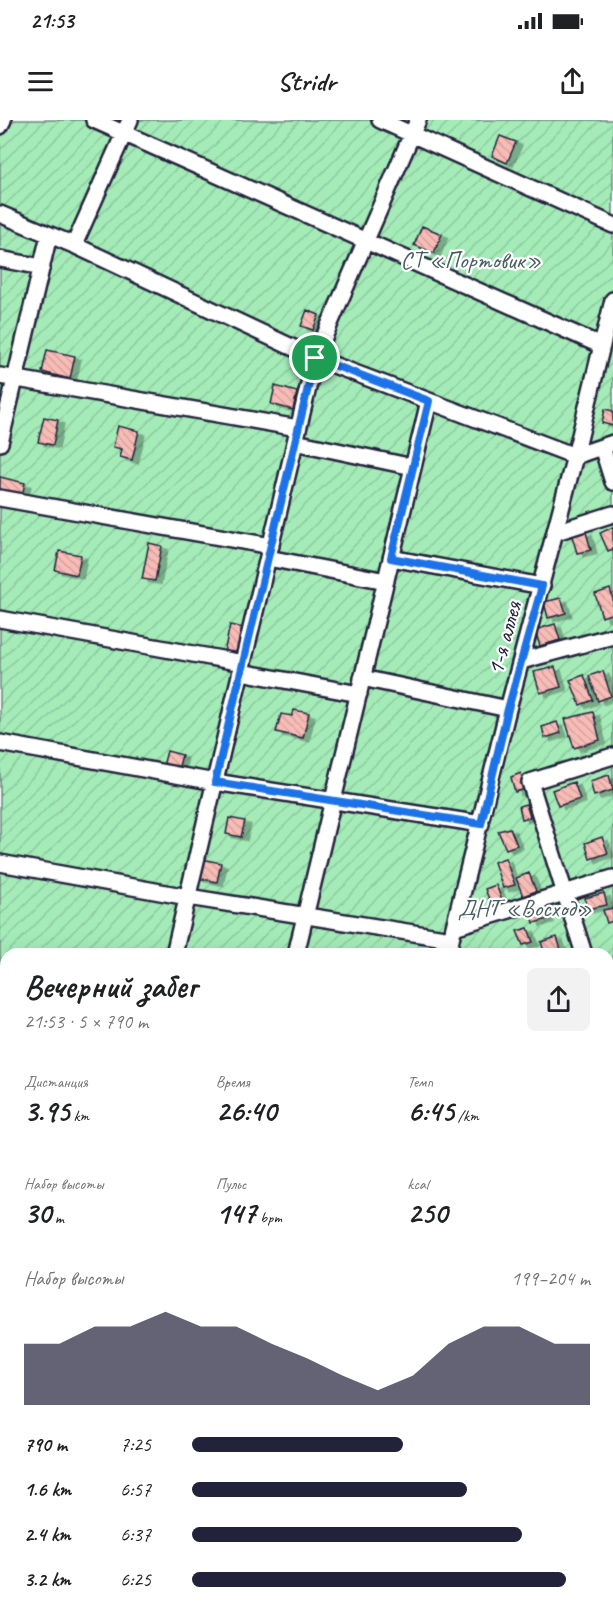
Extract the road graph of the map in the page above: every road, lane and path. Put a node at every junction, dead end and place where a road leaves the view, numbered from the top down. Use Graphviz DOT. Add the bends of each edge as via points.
graph roads {
  1 [pos="3,120"];
  2 [pos="94,120"];
  3 [pos="380,120"];
  4 [pos="418,120"];
  5 [pos="0,126"];
  6 [pos="127,127"];
  7 [pos="412,135"];
  8 [pos="0,214"];
  9 [pos="613,225"];
  10 [pos="50,235"];
  11 [pos="366,241"];
  12 [pos="74,245"];
  13 [pos="0,259"];
  14 [pos="42,267"];
  15 [pos="613,300"];
  16 [pos="602,346"];
  17 [pos="315,358"];
  18 [pos="8,377"];
  19 [pos="429,401"];
  20 [pos="297,435"];
  21 [pos="0,443"];
  22 [pos="608,445"];
  23 [pos="575,456"];
  24 [pos="413,467"];
  25 [pos="613,482"];
  26 [pos="0,498"];
  27 [pos="613,514"];
  28 [pos="556,532"];
  29 [pos="269,552"];
  30 [pos="391,558"];
  31 [pos="386,581"];
  32 [pos="542,586"];
  33 [pos="0,619"];
  34 [pos="613,636"];
  35 [pos="521,661"];
  36 [pos="242,667"];
  37 [pos="362,678"];
  38 [pos="359,694"];
  39 [pos="508,709"];
  40 [pos="0,743"];
  41 [pos="612,759"];
  42 [pos="215,782"];
  43 [pos="333,800"];
  44 [pos="481,824"];
  45 [pos="0,863"];
  46 [pos="613,878"];
  47 [pos="564,893"];
  48 [pos="188,897"];
  49 [pos="305,915"];
  50 [pos="451,940"];
  51 [pos="175,948"];
  52 [pos="297,948"];
  53 [pos="582,948"];
  1 -- 5 [label="street"];
  2 -- 6 [label="street"];
  3 -- 7 [label="street"];
  4 -- 7 [label="street"];
  6 -- 11 [label="street"];
  6 -- 12 [label="street"];
  7 -- 9 [label="street"];
  7 -- 11 [label="street"];
  8 -- 10 [label="street"];
  10 -- 12 [label="street"];
  10 -- 14 [label="street"];
  11 -- 16 [label="street"];
  11 -- 17 [label="street"];
  12 -- 17 [label="street"];
  13 -- 14 [label="street"];
  14 -- 18 [label="street"];
  15 -- 16 [label="street, 1-я аллея"];
  16 -- 23 [label="street, 1-я аллея"];
  17 -- 19 [label="street"];
  17 -- 20 [label="street"];
  18 -- 20 [label="street"];
  18 -- 21 [label="street"];
  19 -- 23 [label="street"];
  19 -- 24 [label="street"];
  20 -- 24 [label="street"];
  20 -- 29 [label="street"];
  22 -- 23 [label="street"];
  22 -- 25 [label="street"];
  23 -- 28 [label="street, 1-я аллея"];
  24 -- 30 [label="street"];
  26 -- 29 [label="street"];
  27 -- 28 [label="street"];
  28 -- 32 [label="street, 1-я аллея"];
  29 -- 31 [label="street"];
  29 -- 36 [label="street"];
  30 -- 31 [label="street"];
  30 -- 32 [label="street"];
  31 -- 37 [label="street"];
  32 -- 35 [label="street, 1-я аллея"];
  33 -- 36 [label="street"];
  34 -- 35 [label="street"];
  35 -- 39 [label="street, 1-я аллея"];
  36 -- 38 [label="street"];
  36 -- 42 [label="street"];
  37 -- 38 [label="street"];
  37 -- 39 [label="street"];
  38 -- 43 [label="street"];
  39 -- 44 [label="street, 1-я аллея"];
  40 -- 42 [label="street"];
  41 -- 47 [label="street" via="530,782"];
  42 -- 43 [label="street"];
  42 -- 48 [label="street"];
  43 -- 44 [label="street"];
  43 -- 49 [label="street"];
  44 -- 50 [label="street, 1-я аллея"];
  45 -- 48 [label="street"];
  46 -- 47 [label="street"];
  47 -- 50 [label="street"];
  47 -- 53 [label="street"];
  48 -- 49 [label="street"];
  48 -- 51 [label="street"];
  49 -- 50 [label="street"];
  49 -- 52 [label="street"];
}
